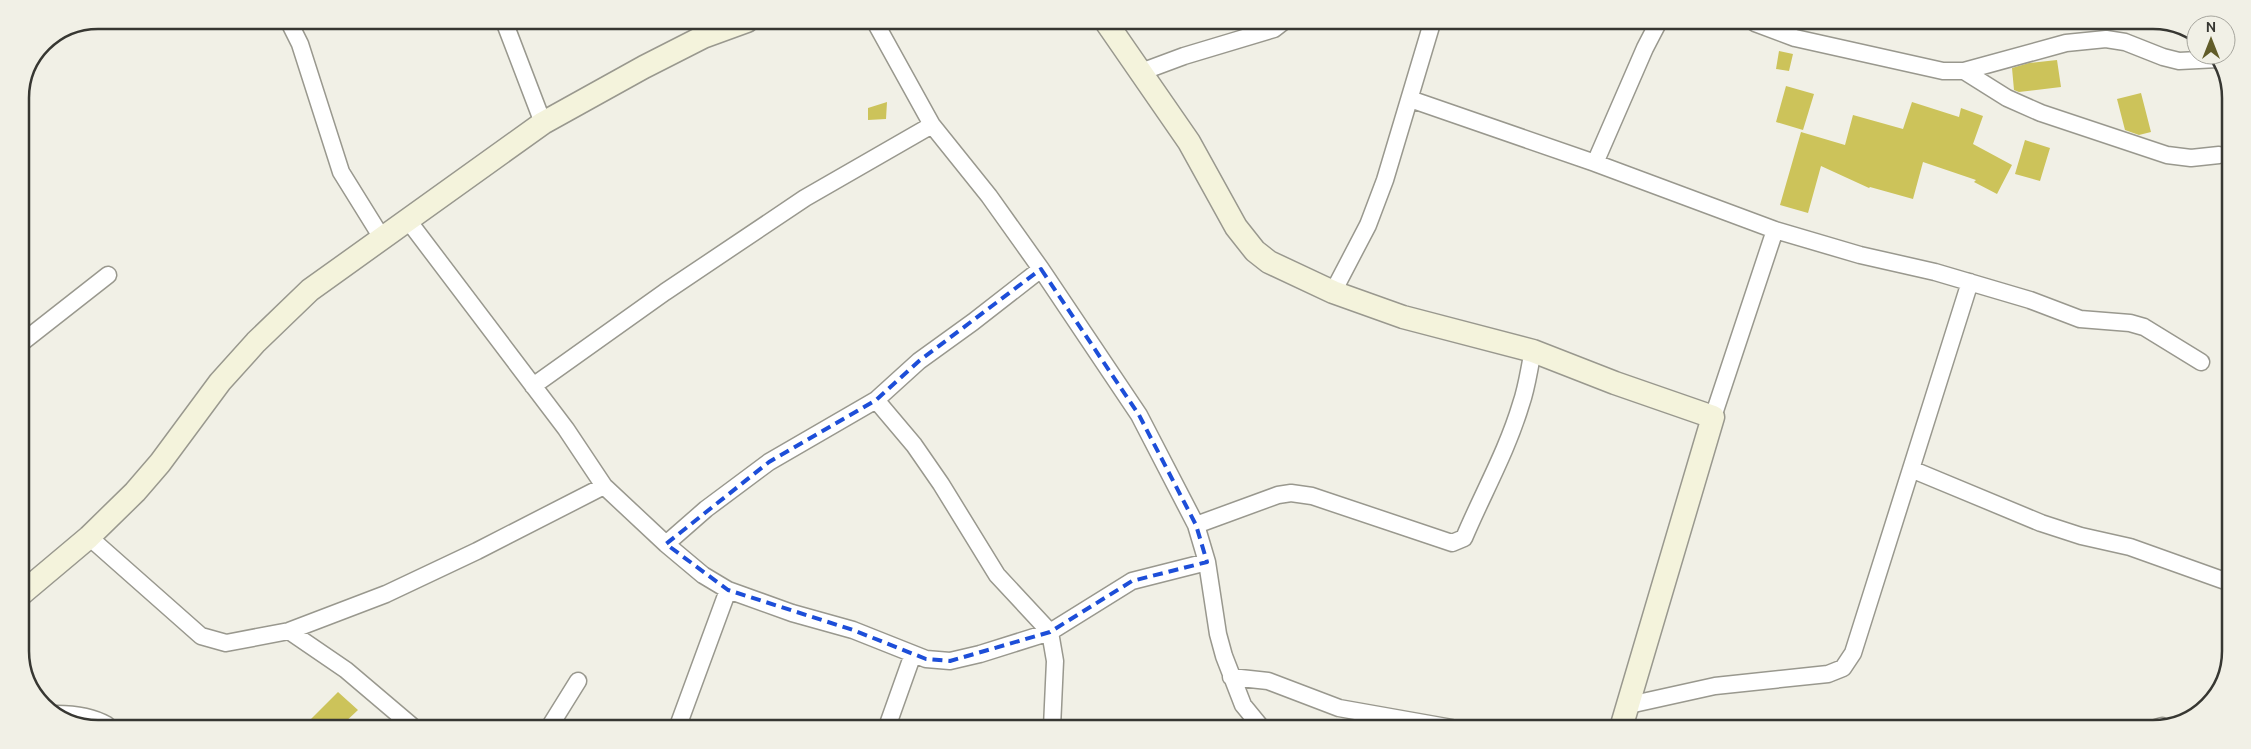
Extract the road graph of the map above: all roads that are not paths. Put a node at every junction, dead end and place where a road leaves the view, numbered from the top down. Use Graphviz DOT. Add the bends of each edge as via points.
graph roads {
  1 [pos="292,29"];
  2 [pos="507,29"];
  3 [pos="725,29"];
  4 [pos="879,29"];
  5 [pos="1111,29"];
  6 [pos="1274,29"];
  7 [pos="1430,29"];
  8 [pos="1655,29"];
  9 [pos="1772,29"];
  10 [pos="2186,60"];
  11 [pos="1964,71"];
  12 [pos="1141,72"];
  13 [pos="1410,99"];
  14 [pos="543,123"];
  15 [pos="932,124"];
  16 [pos="2219,155"];
  17 [pos="1595,162"];
  18 [pos="407,219"];
  19 [pos="1775,230"];
  20 [pos="382,238"];
  21 [pos="1041,269"];
  22 [pos="108,275"];
  23 [pos="1970,282"];
  24 [pos="1333,292"];
  25 [pos="29,337"];
  26 [pos="1533,351"];
  27 [pos="2201,362"];
  28 [pos="533,386"];
  29 [pos="876,400"];
  30 [pos="1712,417"];
  31 [pos="1911,469"];
  32 [pos="604,486"];
  33 [pos="1196,525"];
  34 [pos="89,537"];
  35 [pos="666,544"];
  36 [pos="1207,562"];
  37 [pos="2222,580"];
  38 [pos="29,587"];
  39 [pos="728,590"];
  40 [pos="289,631"];
  41 [pos="1050,632"];
  42 [pos="913,654"];
  43 [pos="1231,677"];
  44 [pos="578,681"];
  45 [pos="1629,705"];
  46 [pos="70,715"];
  47 [pos="98,720"];
  48 [pos="405,720"];
  49 [pos="554,720"];
  50 [pos="680,720"];
  51 [pos="889,720"];
  52 [pos="1052,720"];
  53 [pos="1255,720"];
  54 [pos="1407,720"];
  55 [pos="1624,720"];
  1 -- 20 [label="street" via="341,172"];
  2 -- 14 [label="street"];
  3 -- 14 [label="street" via="644,67"];
  4 -- 15 [label="street"];
  5 -- 12 [label="street"];
  6 -- 12 [label="street"];
  7 -- 13 [label="street"];
  8 -- 17 [label="street"];
  9 -- 11 [label="street" via="1804,40 1943,71"];
  10 -- 11 [label="street" via="2163,57 2125,42 2106,39 2066,43"];
  11 -- 16 [label="street" via="2006,98 2041,113 2167,155 2191,158"];
  12 -- 24 [label="street" via="1189,142 1236,227 1255,251 1268,262"];
  13 -- 17 [label="street"];
  13 -- 24 [label="street" via="1368,225"];
  14 -- 18 [label="street"];
  15 -- 21 [label="street"];
  15 -- 28 [label="street" via="805,198"];
  17 -- 19 [label="street"];
  18 -- 20 [label="street"];
  18 -- 28 [label="street"];
  19 -- 23 [label="street"];
  19 -- 30 [label="street"];
  20 -- 34 [label="street" via="310,290 256,342 220,382 160,463"];
  21 -- 29 [label="street" via="919,361"];
  21 -- 33 [label="street" via="1139,415"];
  22 -- 25 [label="street"];
  23 -- 27 [label="street" via="2080,319 2144,327"];
  23 -- 31 [label="street"];
  24 -- 26 [label="street" via="1404,317"];
  26 -- 30 [label="street"];
  26 -- 33 [label="street" via="1522,403 1498,467 1464,538 1459,542 1452,543 1312,496 1291,494"];
  28 -- 32 [label="street"];
  29 -- 35 [label="street" via="769,462"];
  29 -- 41 [label="street" via="914,445 941,484 997,575"];
  30 -- 45 [label="street"];
  31 -- 37 [label="street" via="2041,523 2130,547"];
  31 -- 45 [label="street" via="1853,653 1843,668 1828,674 1716,686"];
  32 -- 35 [label="street"];
  32 -- 40 [label="street" via="386,594"];
  33 -- 36 [label="street"];
  34 -- 38 [label="street"];
  34 -- 40 [label="street" via="201,636 226,643"];
  35 -- 39 [label="street" via="703,575"];
  36 -- 41 [label="street" via="1132,581"];
  36 -- 43 [label="street" via="1218,634"];
  39 -- 42 [label="street" via="853,630"];
  39 -- 50 [label="street"];
  40 -- 48 [label="street" via="346,670"];
  41 -- 42 [label="street" via="950,661"];
  41 -- 52 [label="street" via="1055,660"];
  42 -- 51 [label="street"];
  43 -- 53 [label="street" via="1243,705"];
  43 -- 54 [label="street" via="1268,681 1339,708"];
  44 -- 49 [label="street"];
  45 -- 55 [label="street"];
  46 -- 47 [label="street"];
}
